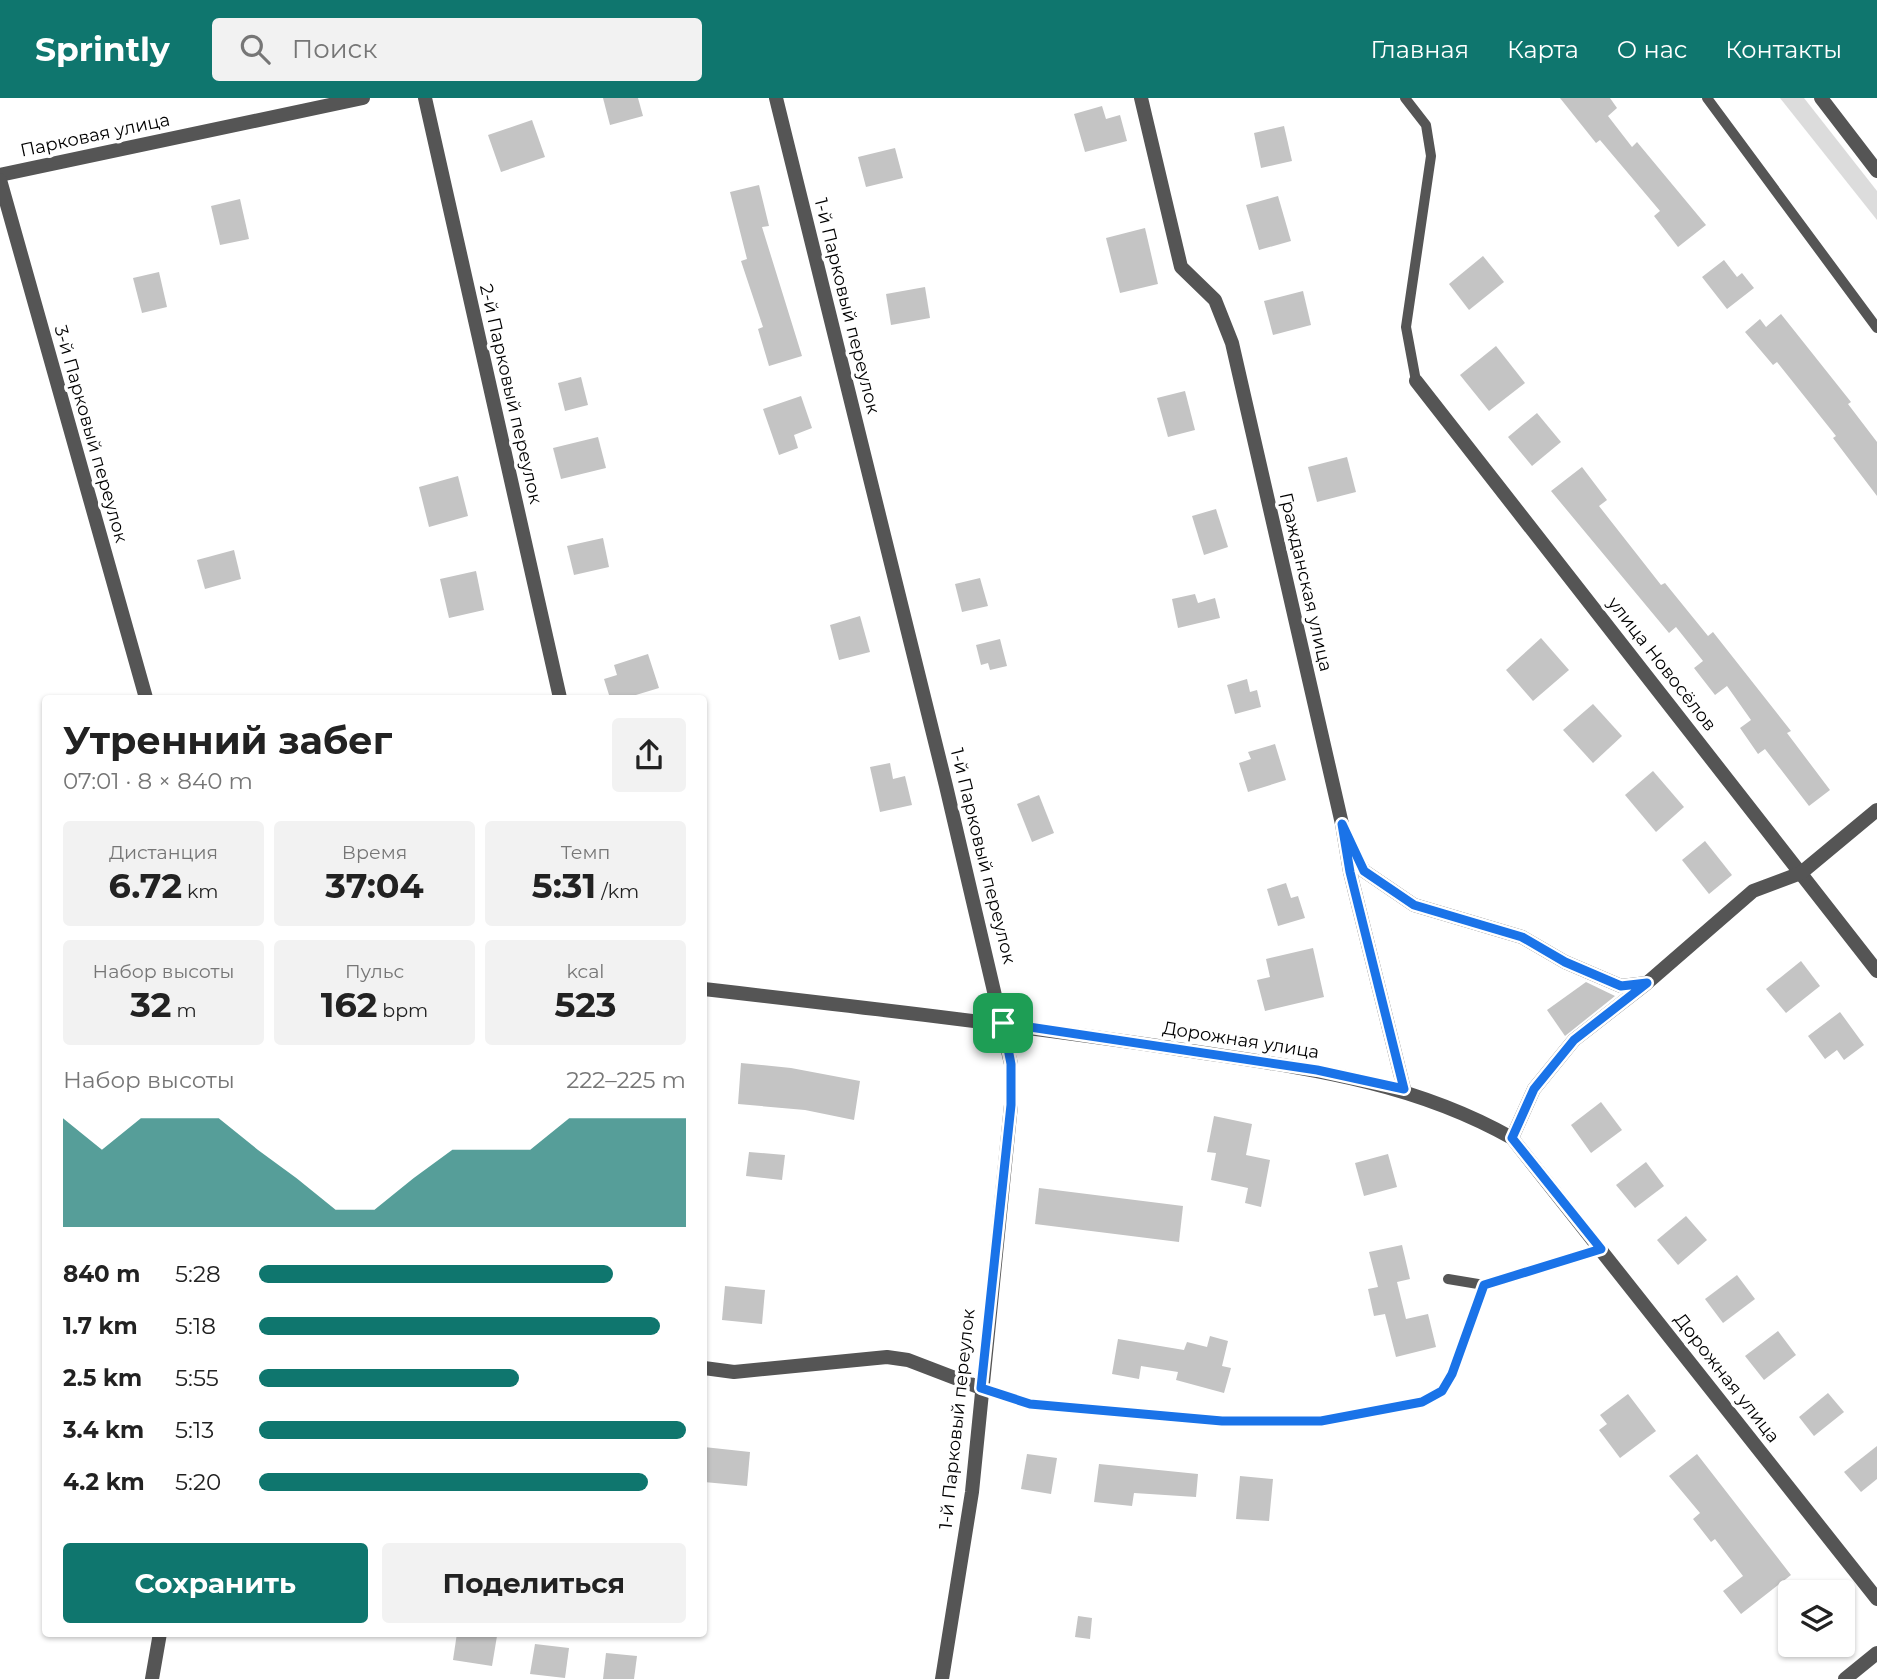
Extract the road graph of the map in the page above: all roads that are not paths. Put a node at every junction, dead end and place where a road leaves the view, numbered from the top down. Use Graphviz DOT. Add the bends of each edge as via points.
graph roads {
  1 [pos="363,98"];
  2 [pos="425,98"];
  3 [pos="776,98"];
  4 [pos="1141,98"];
  5 [pos="1405,98"];
  6 [pos="1707,98"];
  7 [pos="1821,98"];
  8 [pos="1877,171"];
  9 [pos="0,178"];
  10 [pos="1877,328"];
  11 [pos="1416,381"];
  12 [pos="145,695"];
  13 [pos="559,695"];
  14 [pos="1877,810"];
  15 [pos="1342,824"];
  16 [pos="1801,873"];
  17 [pos="1877,971"];
  18 [pos="1647,983"];
  19 [pos="707,989"];
  20 [pos="1003,1023"];
  21 [pos="1404,1089"];
  22 [pos="1512,1138"];
  23 [pos="1601,1249"];
  24 [pos="1448,1279"];
  25 [pos="1484,1285"];
  26 [pos="707,1368"];
  27 [pos="981,1388"];
  28 [pos="1877,1599"];
  29 [pos="159,1637"];
  30 [pos="1877,1653"];
  31 [pos="152,1679"];
  32 [pos="942,1679"];
  33 [pos="1845,1679"];
  1 -- 9 [label="street, Парковая улица"];
  2 -- 13 [label="street, 2-й Парковый переулок"];
  3 -- 20 [label="street, 1-й Парковый переулок"];
  4 -- 15 [label="street, Гражданская улица" via="1181,267 1215,300 1232,343"];
  5 -- 11 [label="lane" via="1426,125 1431,156 1406,327"];
  6 -- 10 [label="lane"];
  7 -- 8 [label="street"];
  9 -- 12 [label="street, 3-й Парковый переулок"];
  11 -- 16 [label="street, улица Новосёлов"];
  14 -- 16 [label="street"];
  15 -- 18 [label="street" via="1364,871 1414,905 1522,937 1621,986"];
  15 -- 21 [label="street, Гражданская улица"];
  16 -- 17 [label="street, улица Новосёлов"];
  16 -- 18 [label="street" via="1753,891"];
  18 -- 22 [label="street" via="1574,1040 1534,1089"];
  19 -- 20 [label="street, Дорожная улица"];
  20 -- 21 [label="street, Дорожная улица" via="1317,1070"];
  20 -- 27 [label="street, 1-й Парковый переулок" via="1011,1064 1011,1105"];
  21 -- 22 [label="street, Дорожная улица" via="1469,1113"];
  22 -- 23 [label="street, Дорожная улица"];
  23 -- 25 [label="lane"];
  23 -- 28 [label="street, Дорожная улица"];
  24 -- 25 [label="lane"];
  25 -- 27 [label="lane" via="1452,1374 1442,1391 1422,1402 1321,1421 1222,1421 1030,1404"];
  26 -- 27 [label="street" via="734,1372 887,1357 908,1360"];
  27 -- 32 [label="street, 1-й Парковый переулок" via="972,1492"];
  29 -- 31 [label="street"];
  30 -- 33 [label="street"];
}
